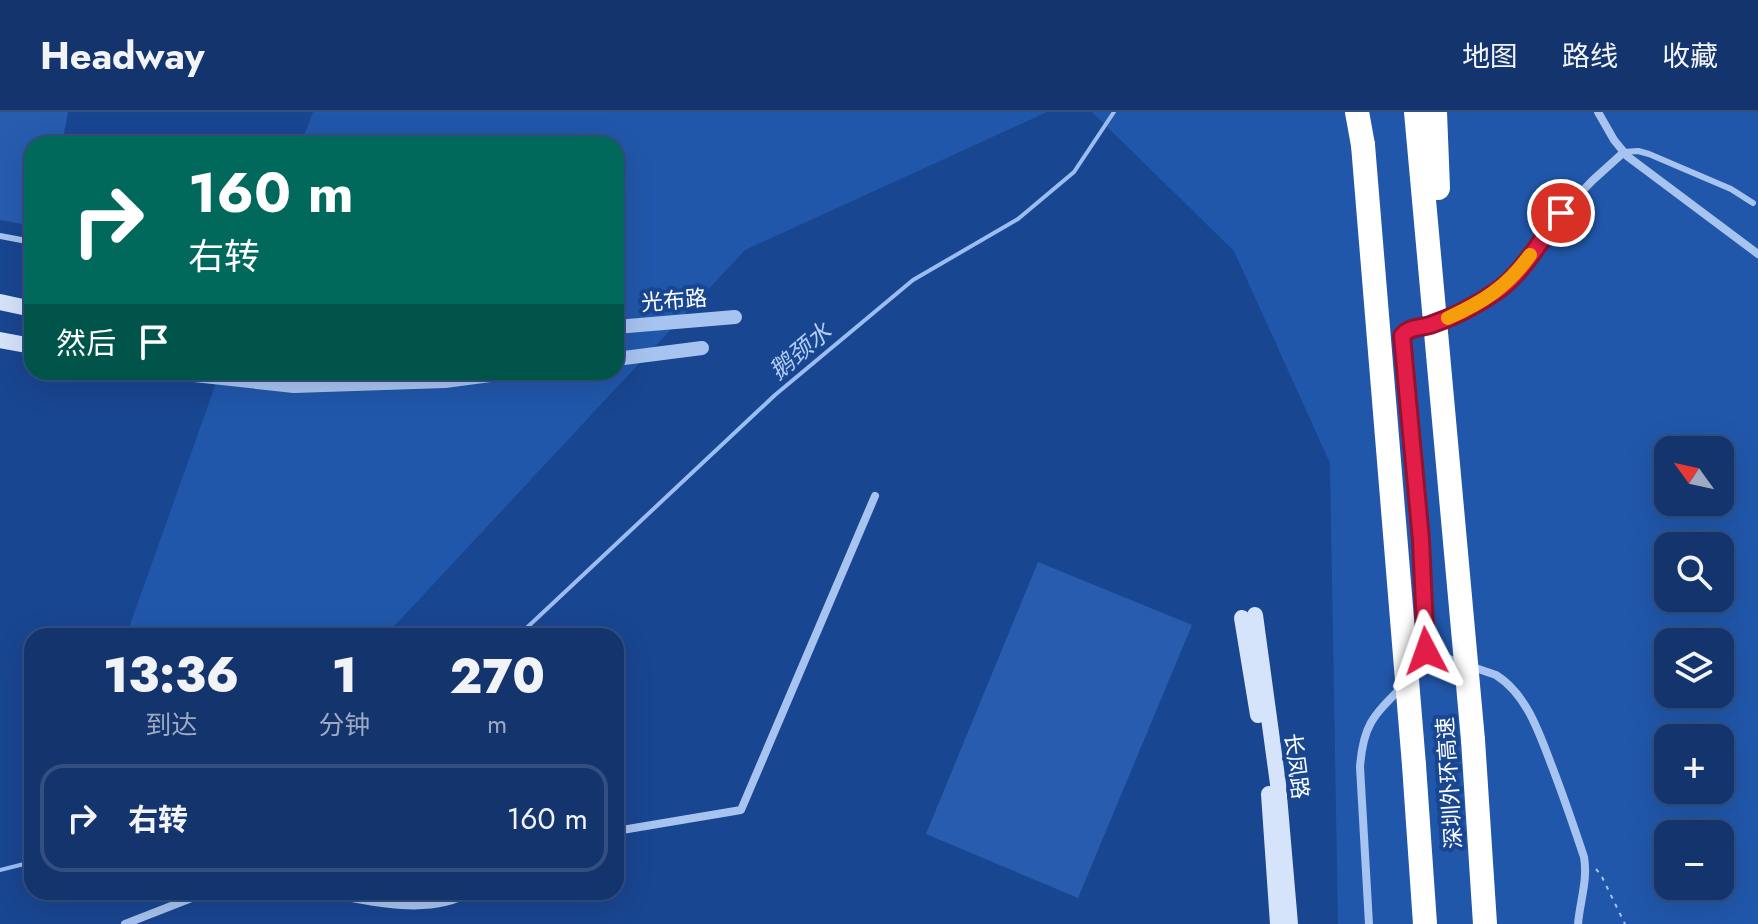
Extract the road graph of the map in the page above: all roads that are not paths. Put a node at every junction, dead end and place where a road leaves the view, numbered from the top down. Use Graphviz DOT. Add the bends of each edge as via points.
graph roads {
  1 [pos="1359,112"];
  2 [pos="1416,112"];
  3 [pos="1435,112"];
  4 [pos="1598,112"];
  5 [pos="1624,152"];
  6 [pos="1753,203"];
  7 [pos="0,236"];
  8 [pos="24,240"];
  9 [pos="1758,254"];
  10 [pos="0,302"];
  11 [pos="24,307"];
  12 [pos="735,317"];
  13 [pos="624,326"];
  14 [pos="0,340"];
  15 [pos="1438,343"];
  16 [pos="24,344"];
  17 [pos="702,348"];
  18 [pos="624,358"];
  19 [pos="243,380"];
  20 [pos="453,380"];
  21 [pos="875,496"];
  22 [pos="1426,651"];
  23 [pos="624,830"];
  24 [pos="186,900"];
  25 [pos="361,900"];
  26 [pos="452,900"];
  27 [pos="125,924"];
  28 [pos="1278,924"];
  29 [pos="1290,924"];
  30 [pos="1369,924"];
  31 [pos="1425,924"];
  32 [pos="1485,924"];
  33 [pos="1578,924"];
  1 -- 31 [label="highway, 深圳外环高速, bridge"];
  2 -- 15 [label="highway, 深圳外环高速, bridge"];
  3 -- 15 [label="highway, bridge"];
  4 -- 5 [label="street"];
  5 -- 6 [label="lane" via="1649,154"];
  5 -- 9 [label="street"];
  5 -- 22 [label="street" via="1561,213 1508,282 1456,315 1408,329 1402,336"];
  7 -- 8 [label="lane"];
  10 -- 11 [label="main road"];
  12 -- 13 [label="street, 光布路"];
  14 -- 16 [label="main road"];
  15 -- 32 [label="highway, 深圳外环高速, bridge"];
  17 -- 18 [label="street"];
  19 -- 20 [label="street" via="294,386"];
  21 -- 23 [label="street" via="741,810"];
  22 -- 30 [label="street" via="1414,674 1371,719 1361,751"];
  22 -- 33 [label="street" via="1496,675 1517,694 1532,719 1584,857"];
  24 -- 27 [label="street"];
  25 -- 26 [label="street" via="426,905"];
  28 -- 29 [label="main road, 长凤路" via="1248,616 1278,784"];
}
